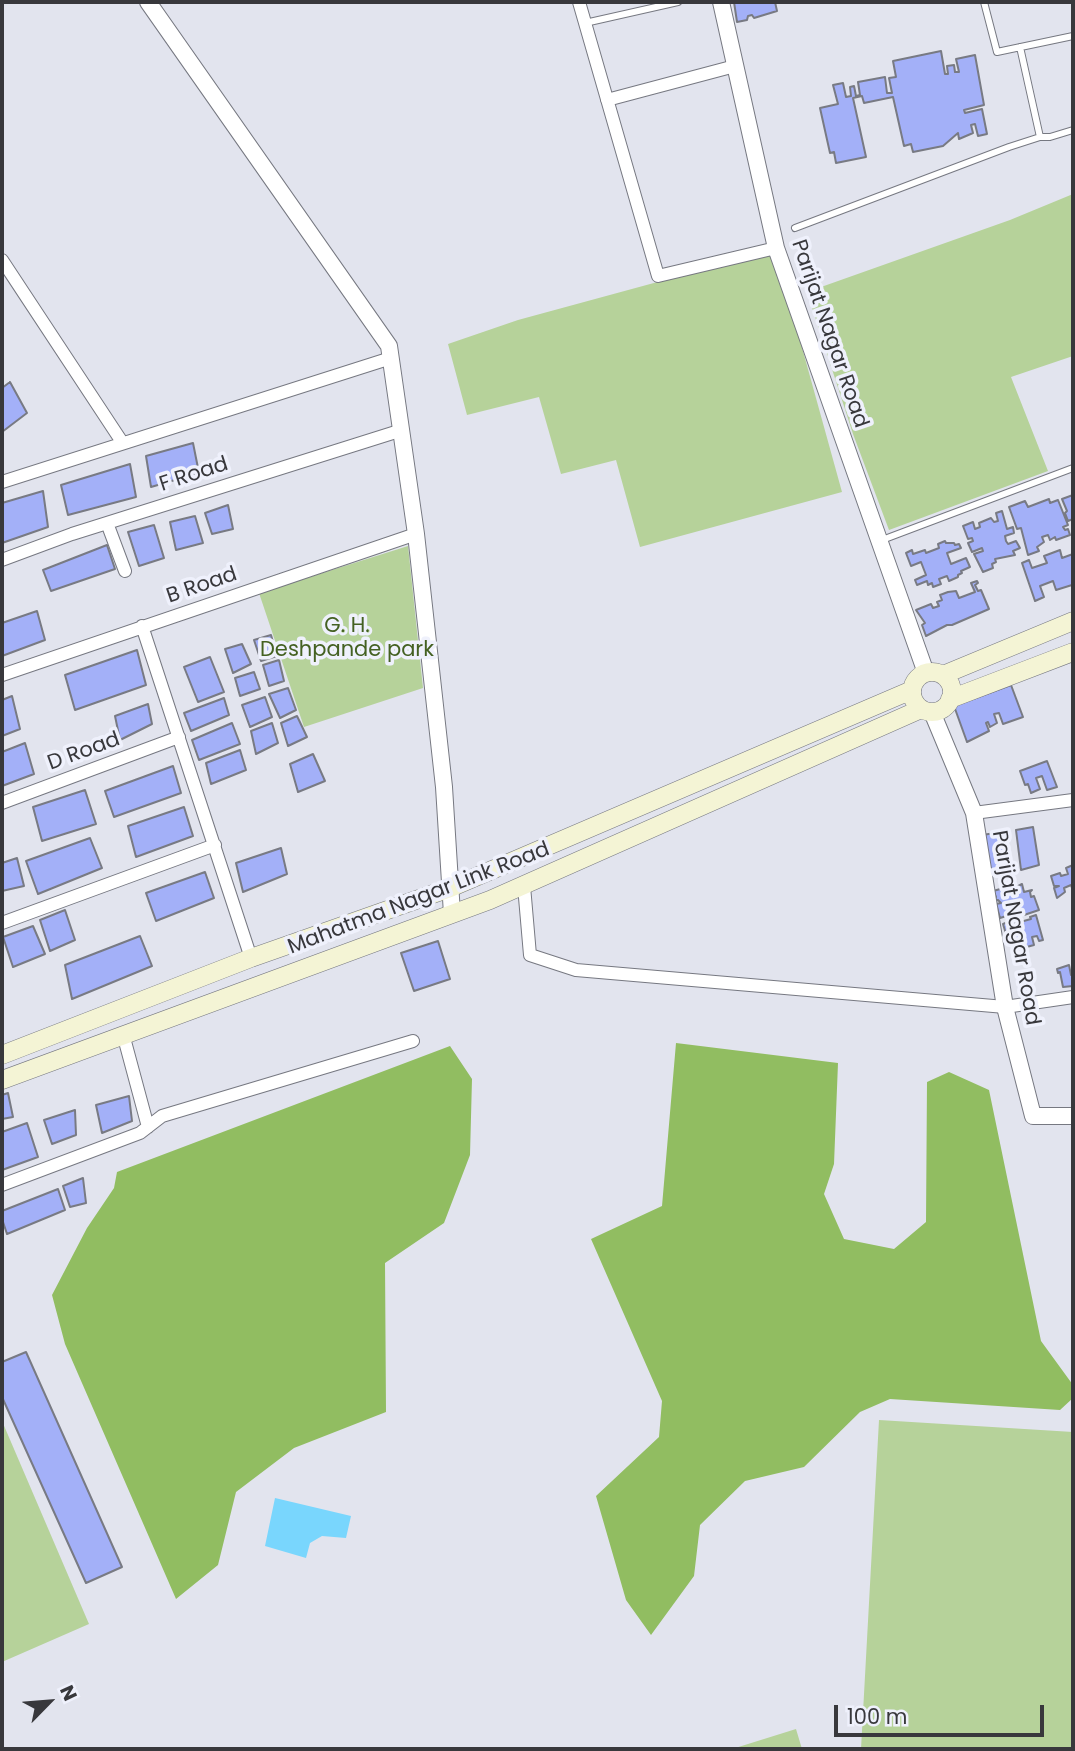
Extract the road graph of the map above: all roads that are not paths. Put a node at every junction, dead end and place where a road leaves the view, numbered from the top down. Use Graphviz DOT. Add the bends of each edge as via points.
graph roads {
  1 [pos="148,2"];
  2 [pos="579,2"];
  3 [pos="678,2"];
  4 [pos="984,2"];
  5 [pos="718,3"];
  6 [pos="585,23"];
  7 [pos="1073,36"];
  8 [pos="1020,47"];
  9 [pos="735,66"];
  10 [pos="607,100"];
  11 [pos="1073,130"];
  12 [pos="1040,136"];
  13 [pos="795,228"];
  14 [pos="776,248"];
  15 [pos="2,260"];
  16 [pos="390,358"];
  17 [pos="399,431"];
  18 [pos="122,442"];
  19 [pos="1073,468"];
  20 [pos="2,482"];
  21 [pos="107,523"];
  22 [pos="416,534"];
  23 [pos="879,541"];
  24 [pos="2,560"];
  25 [pos="125,571"];
  26 [pos="1073,621"];
  27 [pos="142,626"];
  28 [pos="1073,652"];
  29 [pos="935,674"];
  30 [pos="2,675"];
  31 [pos="912,690"];
  32 [pos="950,699"];
  33 [pos="927,711"];
  34 [pos="179,737"];
  35 [pos="1073,800"];
  36 [pos="2,803"];
  37 [pos="974,813"];
  38 [pos="215,845"];
  39 [pos="524,886"];
  40 [pos="450,888"];
  41 [pos="452,914"];
  42 [pos="2,923"];
  43 [pos="251,958"];
  44 [pos="1073,997"];
  45 [pos="1005,1007"];
  46 [pos="124,1034"];
  47 [pos="413,1041"];
  48 [pos="2,1055"];
  49 [pos="2,1080"];
  50 [pos="1073,1116"];
  51 [pos="148,1127"];
  52 [pos="2,1185"];
  1 -- 16 [label="street" via="389,346"];
  2 -- 6 [label="street"];
  3 -- 6 [label="lane"];
  4 -- 8 [label="lane" via="997,52"];
  5 -- 9 [label="street, Parijat Nagar Road"];
  6 -- 10 [label="street"];
  7 -- 8 [label="lane"];
  8 -- 12 [label="lane"];
  9 -- 10 [label="street"];
  9 -- 14 [label="street, Parijat Nagar Road"];
  10 -- 14 [label="street" via="658,276"];
  11 -- 12 [label="lane"];
  12 -- 13 [label="lane"];
  14 -- 23 [label="street, Parijat Nagar Road"];
  15 -- 18 [label="street"];
  16 -- 17 [label="street"];
  16 -- 18 [label="street"];
  17 -- 21 [label="street, F Road"];
  17 -- 22 [label="street"];
  18 -- 20 [label="street"];
  19 -- 23 [label="lane"];
  21 -- 24 [label="street, F Road"];
  21 -- 25 [label="street"];
  22 -- 27 [label="street, B Road"];
  22 -- 40 [label="street"];
  23 -- 29 [label="street, Parijat Nagar Road"];
  26 -- 29 [label="main road"];
  27 -- 30 [label="street, B Road"];
  27 -- 34 [label="street"];
  28 -- 32 [label="main road"];
  29 -- 31 [label="main road" via="916,679"];
  29 -- 32 [label="main road" via="951,686"];
  31 -- 33 [label="main road" via="914,701"];
  31 -- 40 [label="main road, Mahatma Nagar Link Road"];
  32 -- 33 [label="main road" via="944,708"];
  33 -- 37 [label="street, Parijat Nagar Road"];
  33 -- 39 [label="main road, Mahatma Nagar Link Road"];
  34 -- 36 [label="street, D Road"];
  34 -- 38 [label="street"];
  35 -- 37 [label="street"];
  37 -- 45 [label="street, Parijat Nagar Road"];
  38 -- 42 [label="street"];
  38 -- 43 [label="street"];
  39 -- 41 [label="main road, Mahatma Nagar Link Road"];
  39 -- 45 [label="street" via="530,955 576,970"];
  40 -- 41 [label="street"];
  40 -- 43 [label="main road, Mahatma Nagar Link Road"];
  41 -- 46 [label="main road, Mahatma Nagar Link Road"];
  43 -- 48 [label="main road, Mahatma Nagar Link Road"];
  44 -- 45 [label="street"];
  45 -- 50 [label="street, Parijat Nagar Road" via="1033,1116"];
  46 -- 49 [label="main road, Mahatma Nagar Link Road"];
  46 -- 51 [label="street"];
  47 -- 51 [label="street" via="162,1116"];
  51 -- 52 [label="street"];
}
